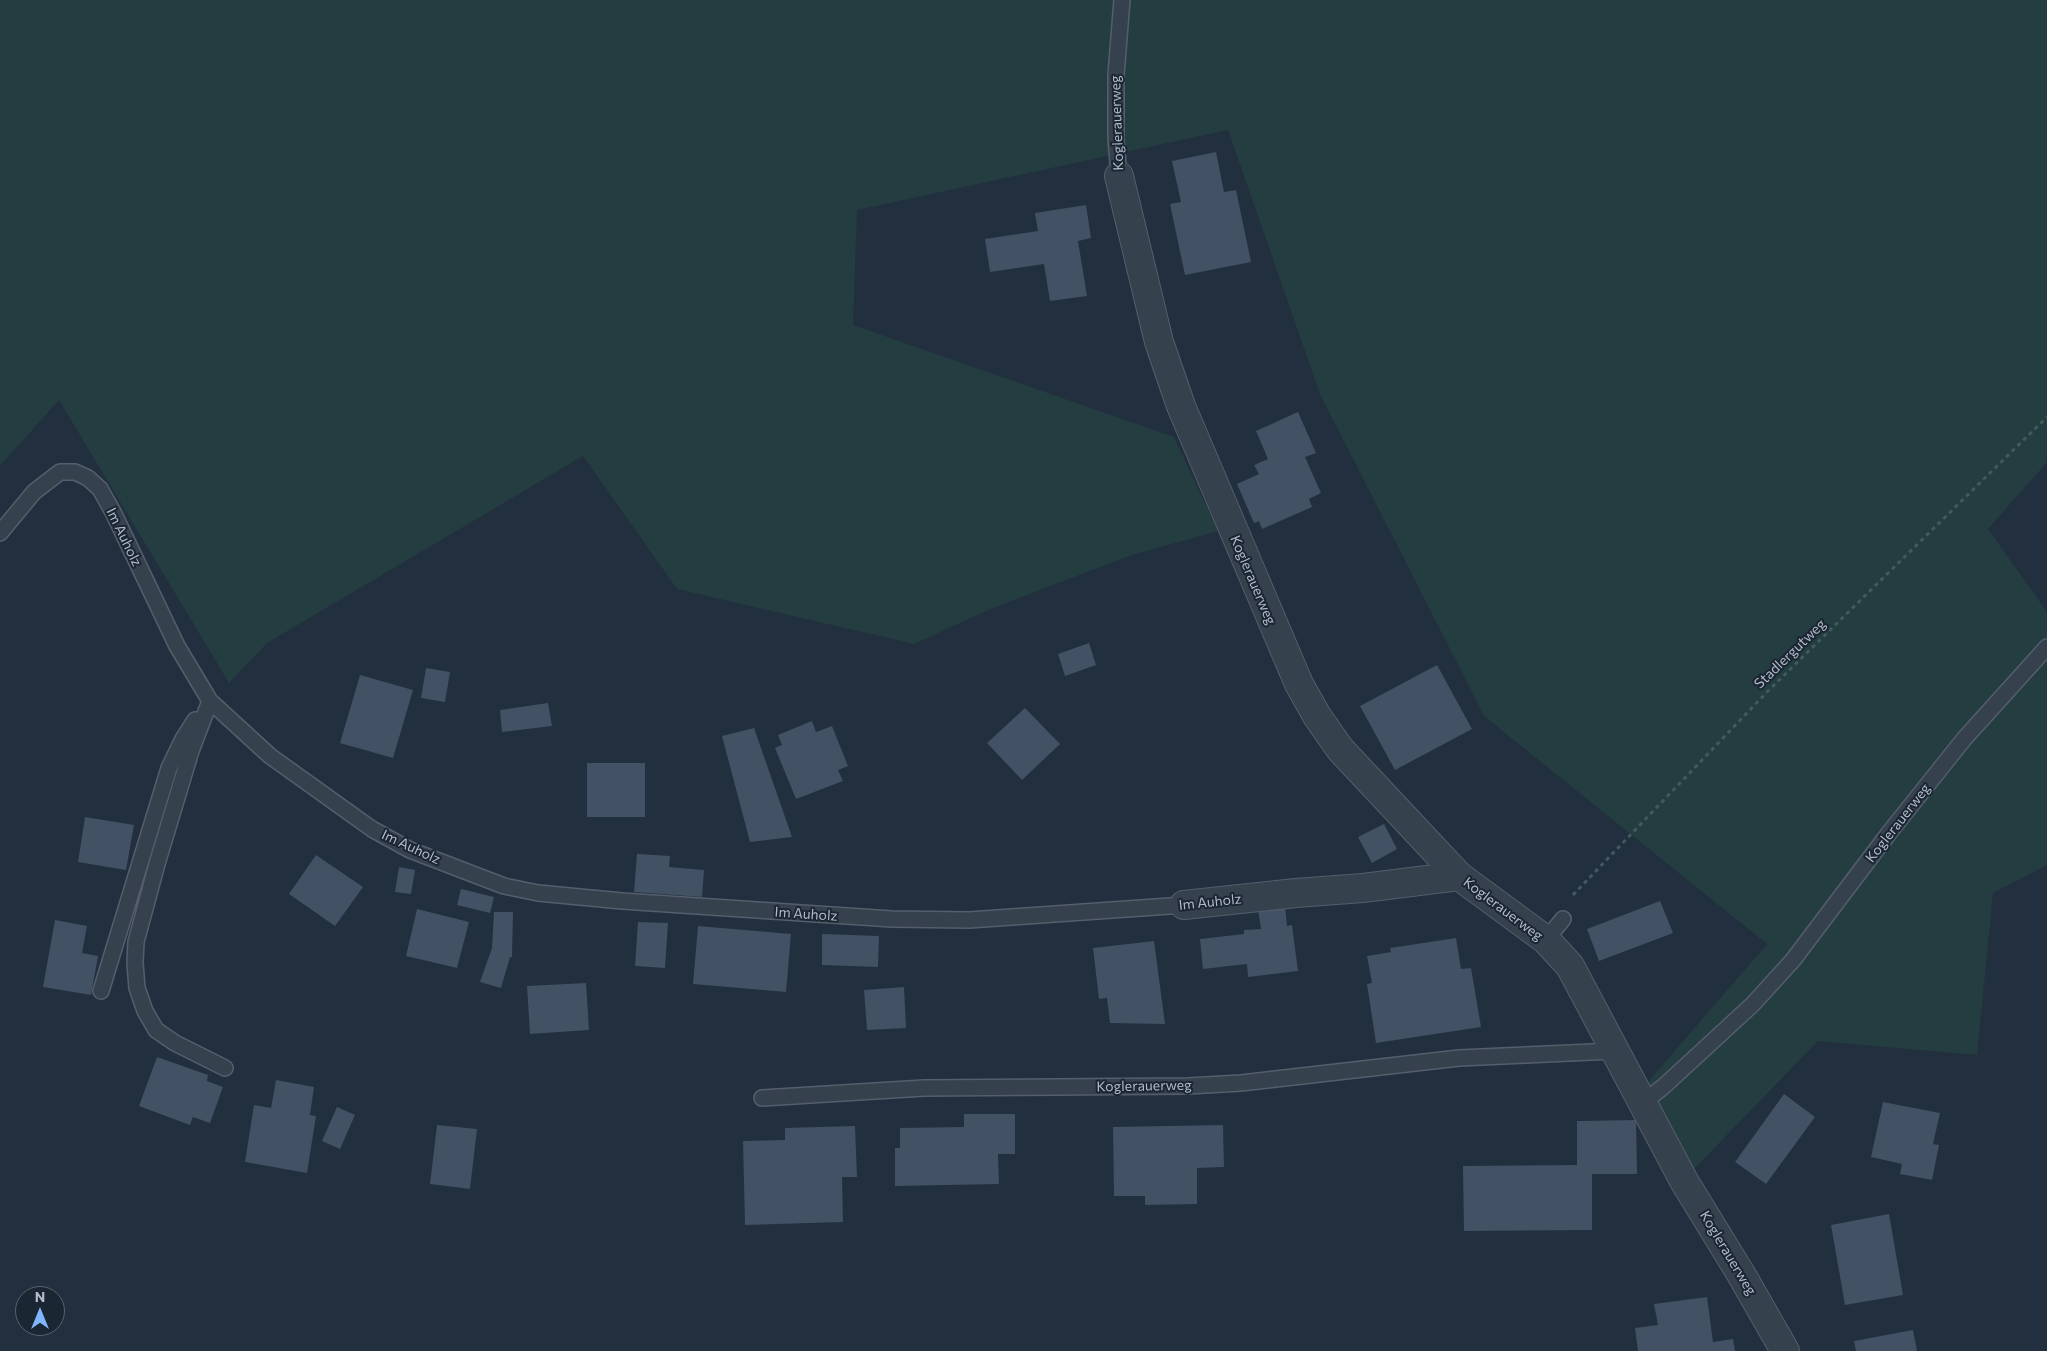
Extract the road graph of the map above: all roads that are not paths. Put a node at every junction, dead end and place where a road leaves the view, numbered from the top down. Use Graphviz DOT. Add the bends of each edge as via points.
graph roads {
  1 [pos="1122,0"];
  2 [pos="1119,176"];
  3 [pos="0,533"];
  4 [pos="2047,647"];
  5 [pos="210,701"];
  6 [pos="1459,876"];
  7 [pos="1184,906"];
  8 [pos="1563,919"];
  9 [pos="1546,940"];
  10 [pos="101,991"];
  11 [pos="1614,1051"];
  12 [pos="225,1068"];
  13 [pos="762,1098"];
  14 [pos="1642,1103"];
  15 [pos="1785,1351"];
  1 -- 2 [label="lane, Koglerauerweg" via="1116,75"];
  2 -- 6 [label="street, Koglerauerweg" via="1159,342 1180,406 1299,684 1340,748"];
  3 -- 5 [label="lane, Im Auholz" via="34,492 60,472 75,472 88,478 100,489 113,512 177,646"];
  4 -- 14 [label="lane, Koglerauerweg" via="1964,739 1780,974 1753,1004"];
  5 -- 7 [label="lane, Im Auholz" via="270,756 372,829 419,854 504,886 538,893 650,904 901,920 969,920"];
  5 -- 10 [label="lane" via="183,739 169,768"];
  5 -- 12 [label="lane" via="156,864 136,942 135,963 137,988 156,1030"];
  6 -- 7 [label="street, Im Auholz"];
  6 -- 9 [label="street, Koglerauerweg"];
  8 -- 9 [label="lane"];
  9 -- 11 [label="street, Koglerauerweg" via="1570,966"];
  11 -- 13 [label="lane, Koglerauerweg" via="1459,1058 1188,1086 924,1088"];
  11 -- 14 [label="street, Koglerauerweg"];
  14 -- 15 [label="street, Koglerauerweg" via="1684,1181"];
}
